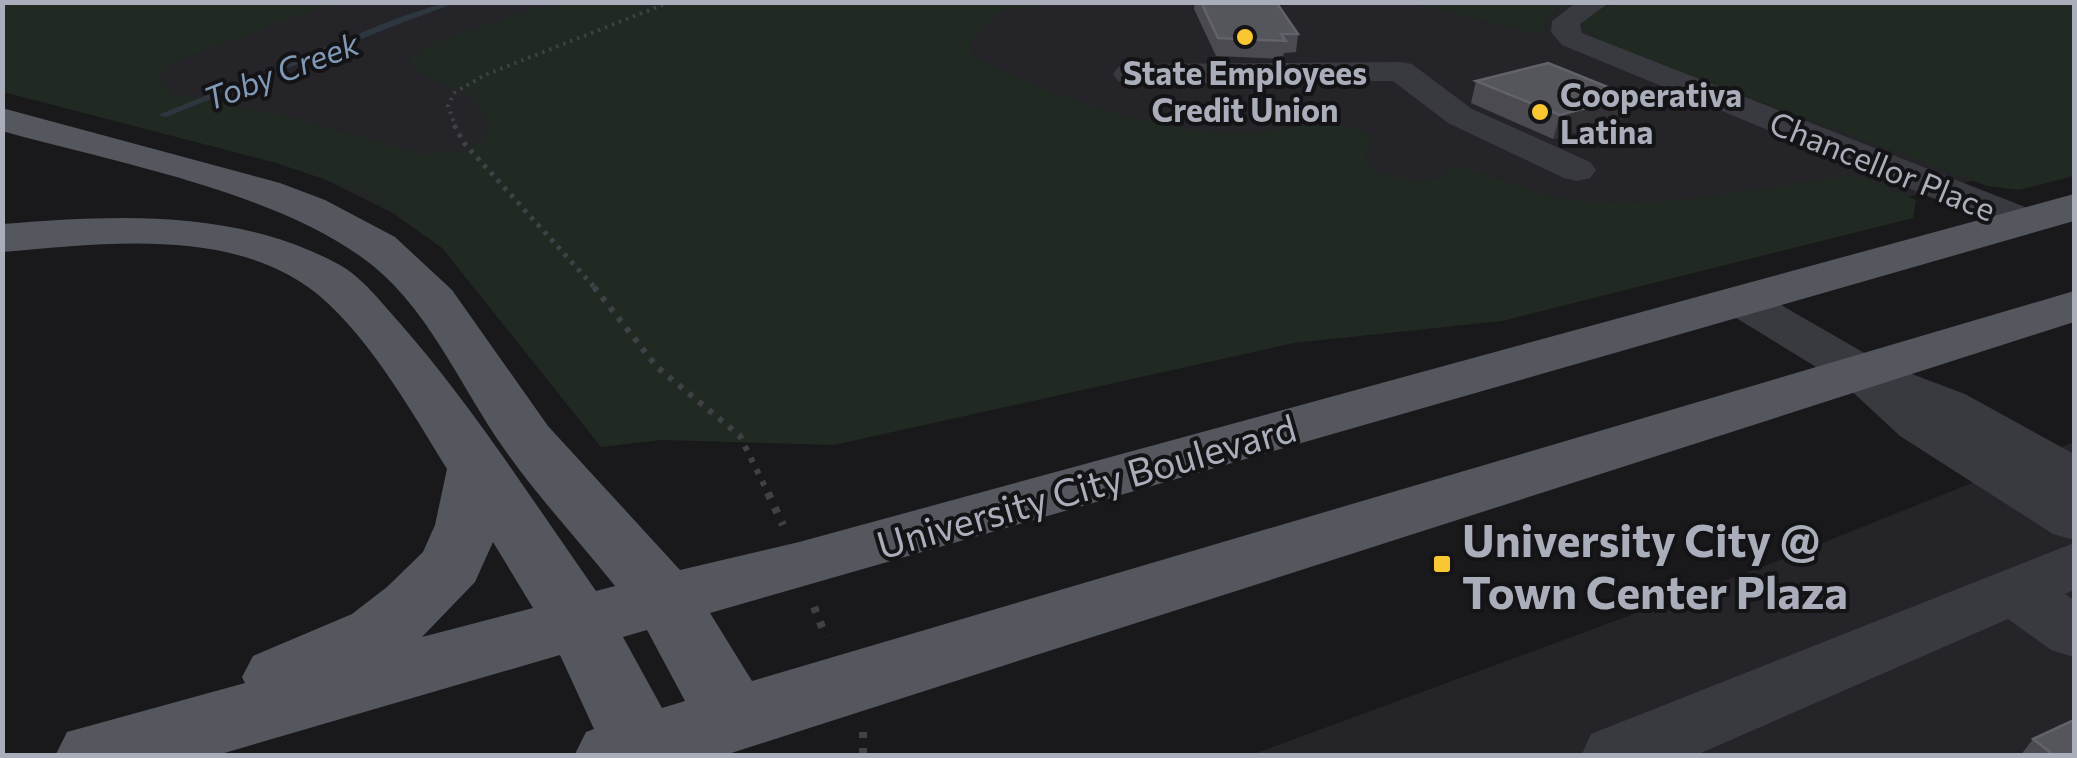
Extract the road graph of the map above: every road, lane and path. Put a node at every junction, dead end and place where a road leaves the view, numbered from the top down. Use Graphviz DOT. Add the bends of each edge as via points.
graph roads {
  1 [pos="670,2"];
  2 [pos="1596,2"];
  3 [pos="1129,74"];
  4 [pos="2,119"];
  5 [pos="1577,170"];
  6 [pos="2074,207"];
  7 [pos="2024,222"];
  8 [pos="2,238"];
  9 [pos="1739,300"];
  10 [pos="2074,306"];
  11 [pos="1862,373"];
  12 [pos="477,470"];
  13 [pos="2074,477"];
  14 [pos="782,520"];
  15 [pos="2074,520"];
  16 [pos="2074,565"];
  17 [pos="2014,590"];
  18 [pos="665,599"];
  19 [pos="816,613"];
  20 [pos="581,624"];
  21 [pos="2074,632"];
  22 [pos="826,637"];
  23 [pos="743,736"];
  24 [pos="864,736"];
  25 [pos="634,753"];
  26 [pos="70,756"];
  27 [pos="95,756"];
  28 [pos="863,756"];
  29 [pos="1617,756"];
  1 -- 14 [label="path" via="484,75 454,93 450,117 464,143 583,272 657,367 740,436"];
  2 -- 7 [label="street, Chancellor Place" via="1566,21 1568,36"];
  3 -- 5 [label="street" via="1402,71 1460,116"];
  4 -- 18 [label="main road" via="265,192 379,247 434,302 526,440"];
  6 -- 7 [label="main road, University City Boulevard"];
  7 -- 9 [label="main road, University City Boulevard"];
  8 -- 12 [label="main road" via="154,231 212,236 280,253 346,294 421,380"];
  9 -- 11 [label="street"];
  9 -- 18 [label="main road, University City Boulevard"];
  10 -- 11 [label="main road"];
  11 -- 13 [label="street" via="1947,405"];
  11 -- 15 [label="street" via="1919,424"];
  11 -- 23 [label="main road"];
  12 -- 20 [label="main road"];
  12 -- 26 [label="main road" via="452,565 377,633 324,660"];
  16 -- 17 [label="street"];
  17 -- 21 [label="street"];
  17 -- 29 [label="street"];
  18 -- 20 [label="main road, University City Boulevard"];
  18 -- 23 [label="main road"];
  19 -- 22 [label="path"];
  20 -- 25 [label="main road"];
  20 -- 27 [label="main road, University City Boulevard"];
  23 -- 25 [label="main road"];
  24 -- 28 [label="path"];
}
